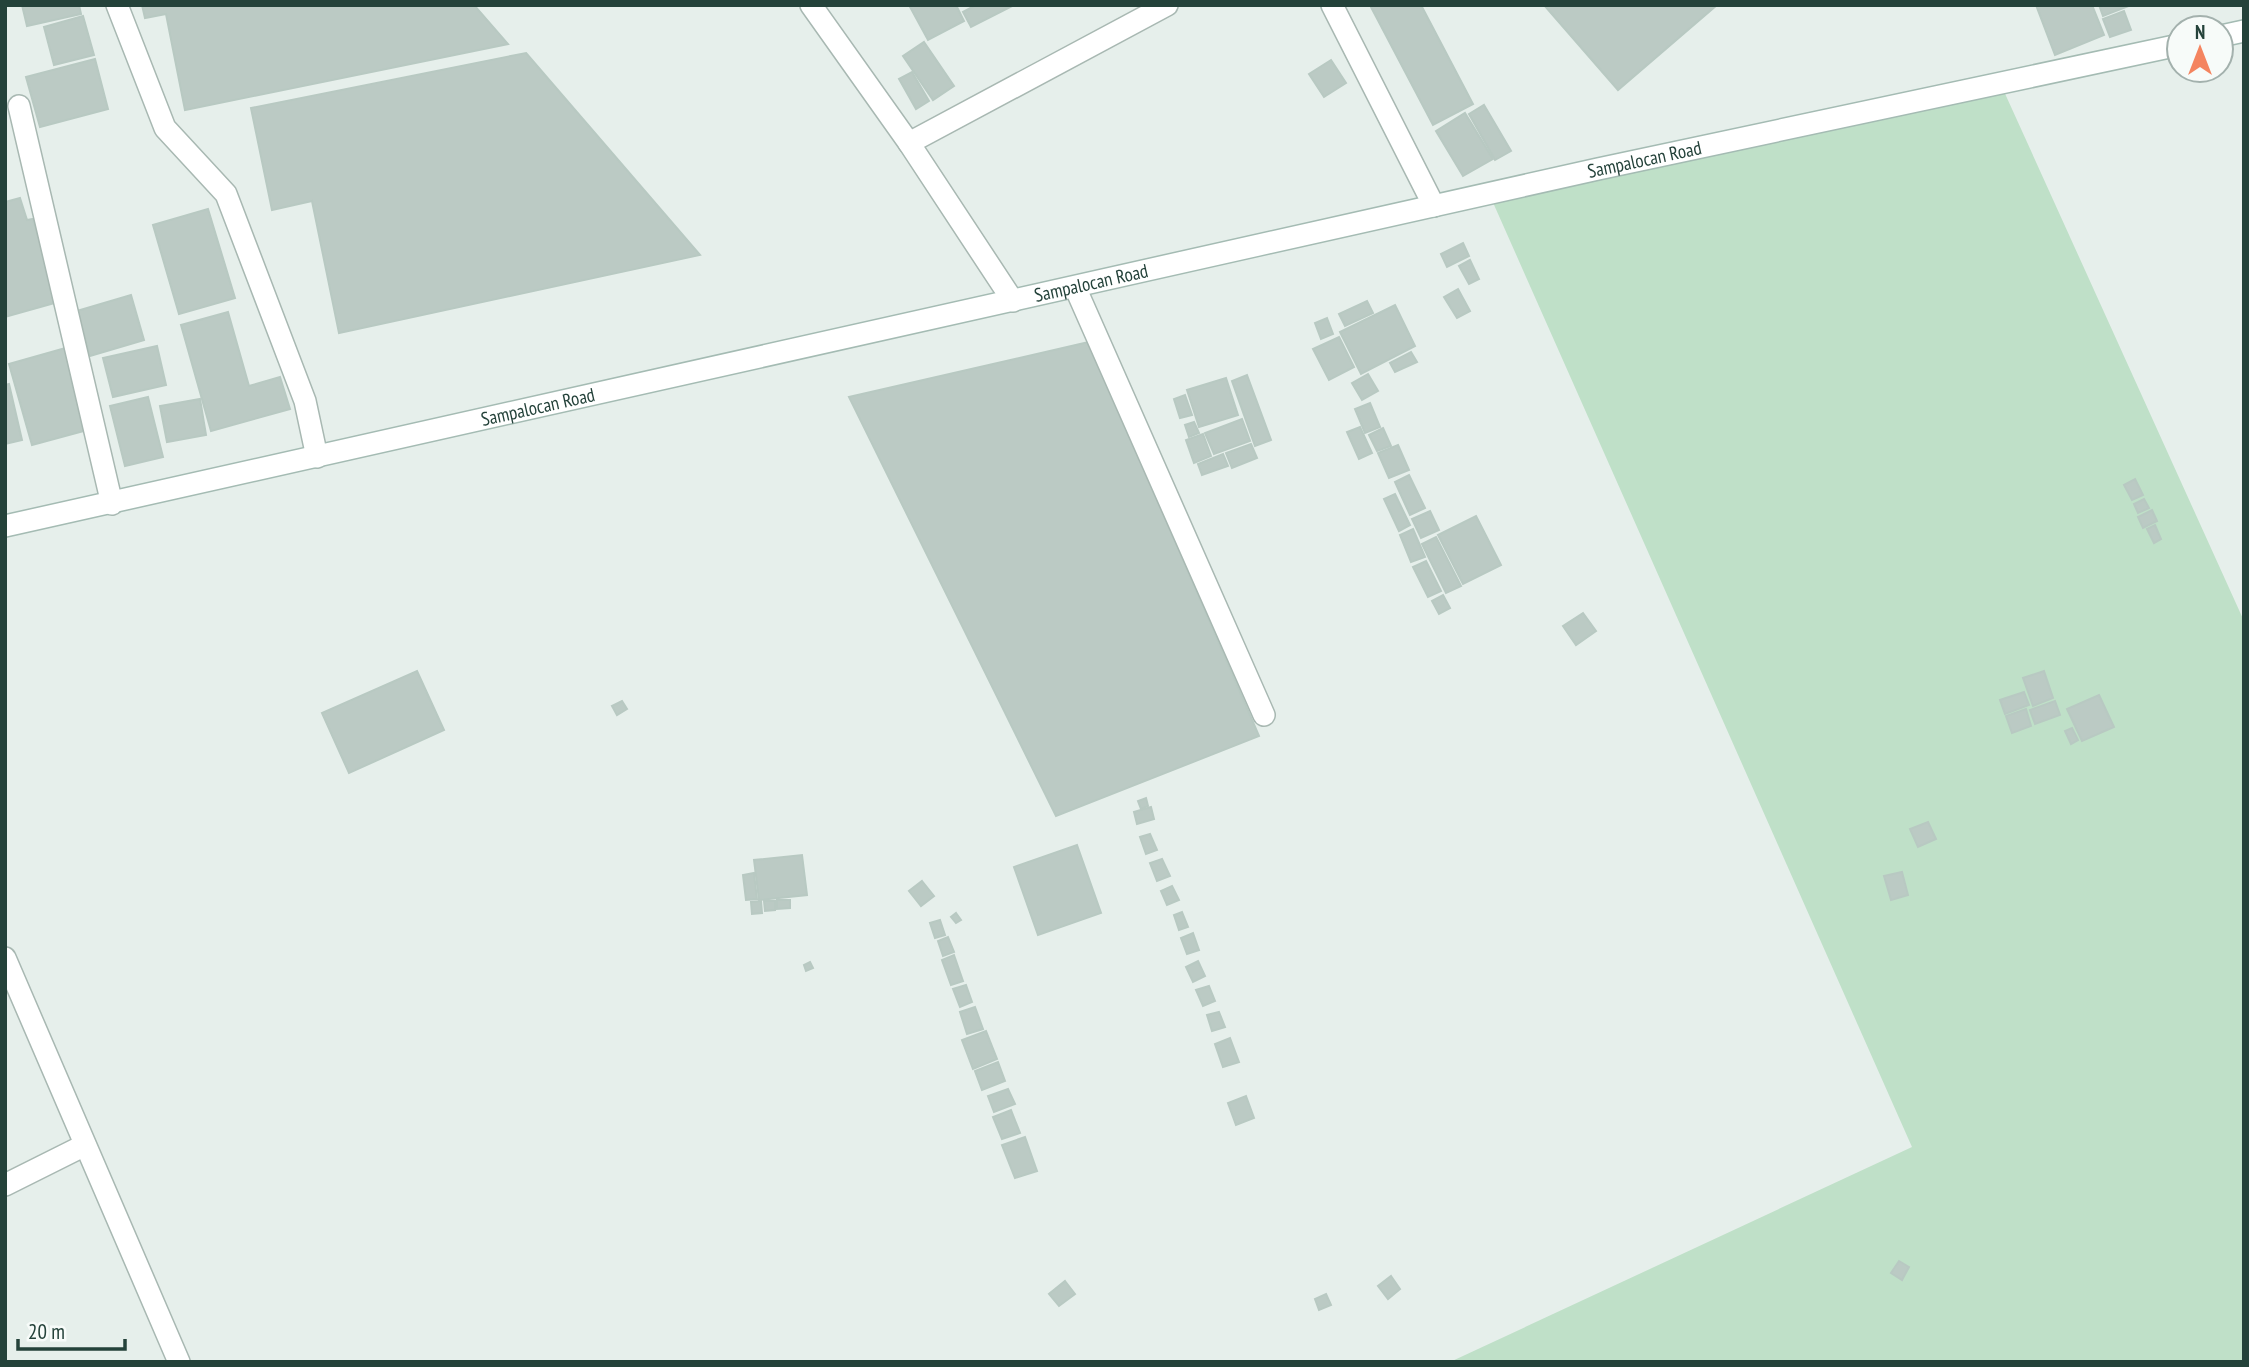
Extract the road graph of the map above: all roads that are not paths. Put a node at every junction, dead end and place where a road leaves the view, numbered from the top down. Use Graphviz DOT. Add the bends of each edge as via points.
graph roads {
  1 [pos="117,5"];
  2 [pos="811,5"];
  3 [pos="1167,5"];
  4 [pos="1332,5"];
  5 [pos="2165,47"];
  6 [pos="19,106"];
  7 [pos="909,143"];
  8 [pos="1434,206"];
  9 [pos="1075,287"];
  10 [pos="1013,300"];
  11 [pos="317,457"];
  12 [pos="112,504"];
  13 [pos="5,526"];
  14 [pos="1264,715"];
  15 [pos="5,958"];
  16 [pos="85,1145"];
  17 [pos="5,1185"];
  18 [pos="179,1362"];
  1 -- 11 [label="main road" via="166,128 226,194 305,401"];
  2 -- 7 [label="main road"];
  3 -- 7 [label="main road"];
  4 -- 8 [label="main road"];
  5 -- 8 [label="main road, Sampalocan Road"];
  6 -- 12 [label="main road"];
  7 -- 10 [label="main road"];
  8 -- 9 [label="main road, Sampalocan Road"];
  9 -- 10 [label="main road, Sampalocan Road"];
  9 -- 14 [label="main road"];
  10 -- 11 [label="main road, Sampalocan Road"];
  11 -- 12 [label="main road, Sampalocan Road"];
  12 -- 13 [label="main road, Sampalocan Road"];
  15 -- 16 [label="main road"];
  16 -- 17 [label="main road"];
  16 -- 18 [label="main road"];
}
